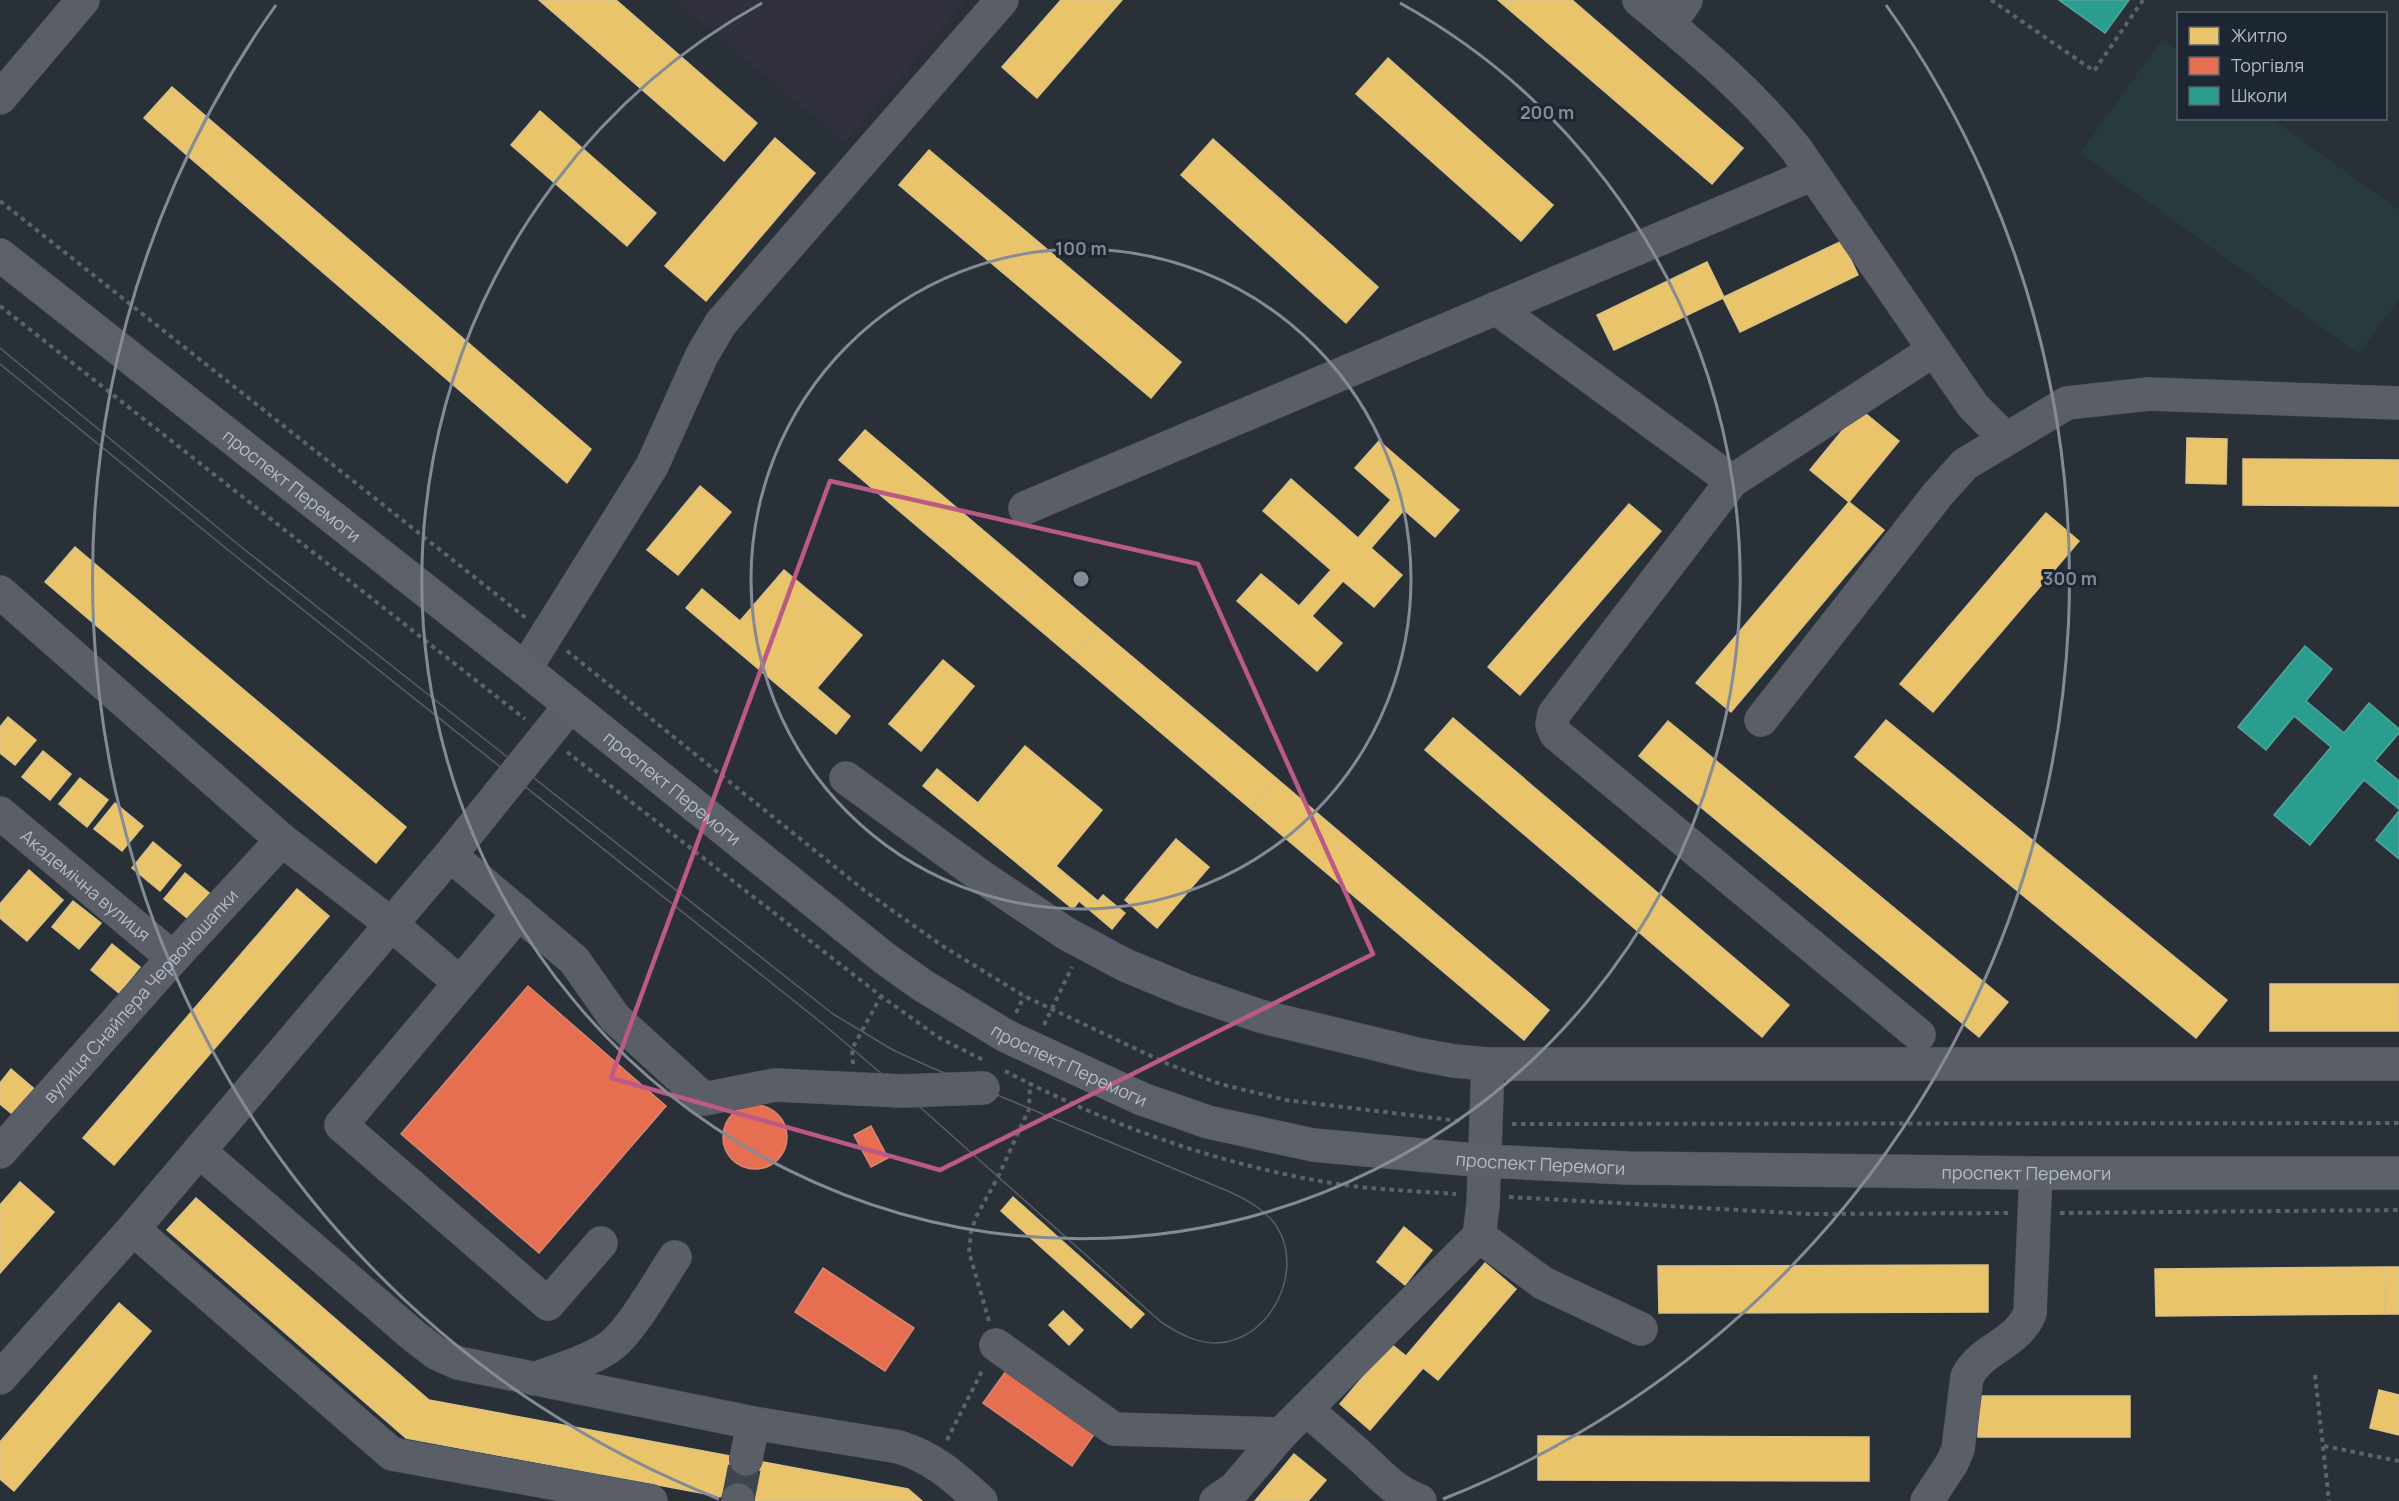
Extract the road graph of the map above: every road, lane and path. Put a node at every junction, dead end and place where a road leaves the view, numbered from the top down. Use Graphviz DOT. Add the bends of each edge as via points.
graph roads {
  1 [pos="83,0"];
  2 [pos="1002,0"];
  3 [pos="1639,0"];
  4 [pos="1991,0"];
  5 [pos="2143,0"];
  6 [pos="1678,12"];
  7 [pos="0,98"];
  8 [pos="1813,174"];
  9 [pos="0,201"];
  10 [pos="0,255"];
  11 [pos="1496,308"];
  12 [pos="1934,350"];
  13 [pos="2399,403"];
  14 [pos="2006,439"];
  15 [pos="1732,481"];
  16 [pos="1025,508"];
  17 [pos="0,592"];
  18 [pos="546,634"];
  19 [pos="525,669"];
  20 [pos="570,706"];
  21 [pos="1761,720"];
  22 [pos="846,778"];
  23 [pos="0,813"];
  24 [pos="282,840"];
  25 [pos="450,855"];
  26 [pos="519,913"];
  27 [pos="391,924"];
  28 [pos="1083,944"];
  29 [pos="173,958"];
  30 [pos="460,983"];
  31 [pos="881,996"];
  32 [pos="1050,1010"];
  33 [pos="1918,1035"];
  34 [pos="1032,1049"];
  35 [pos="1488,1064"];
  36 [pos="2399,1064"];
  37 [pos="983,1088"];
  38 [pos="854,1089"];
  39 [pos="2399,1123"];
  40 [pos="1486,1124"];
  41 [pos="199,1151"];
  42 [pos="0,1152"];
  43 [pos="1485,1161"];
  44 [pos="2036,1173"];
  45 [pos="2399,1173"];
  46 [pos="133,1229"];
  47 [pos="1479,1236"];
  48 [pos="601,1243"];
  49 [pos="675,1257"];
  50 [pos="1641,1329"];
  51 [pos="996,1346"];
  52 [pos="2316,1375"];
  53 [pos="0,1378"];
  54 [pos="535,1379"];
  55 [pos="1306,1409"];
  56 [pos="753,1424"];
  57 [pos="1281,1434"];
  58 [pos="2324,1446"];
  59 [pos="746,1459"];
  60 [pos="2399,1461"];
  61 [pos="936,1462"];
  62 [pos="651,1501"];
  63 [pos="981,1501"];
  64 [pos="1216,1501"];
  65 [pos="1420,1501"];
  66 [pos="1927,1501"];
  67 [pos="2329,1501"];
  1 -- 7 [label="street"];
  2 -- 18 [label="street" via="721,323 702,355 652,466"];
  3 -- 6 [label="street"];
  4 -- 5 [label="path" via="2094,71"];
  6 -- 8 [label="street" via="1768,114"];
  8 -- 11 [label="street"];
  8 -- 12 [label="street"];
  9 -- 18 [label="path"];
  10 -- 19 [label="main road, проспект Перемоги"];
  11 -- 15 [label="street"];
  11 -- 16 [label="street"];
  12 -- 14 [label="street" via="1973,406"];
  12 -- 15 [label="street"];
  13 -- 14 [label="street" via="2149,394 2067,403"];
  14 -- 21 [label="street" via="1965,464 1938,494"];
  15 -- 33 [label="street" via="1554,714 1552,725 1556,734"];
  17 -- 24 [label="street"];
  18 -- 19 [label="street"];
  18 -- 32 [label="path" via="866,891 968,962"];
  19 -- 20 [label="main road, проспект Перемоги"];
  20 -- 25 [label="street"];
  20 -- 34 [label="main road, проспект Перемоги" via="922,986"];
  22 -- 28 [label="street" via="982,877"];
  23 -- 29 [label="street, Академічна вулиця"];
  24 -- 27 [label="street"];
  24 -- 29 [label="street, вулиця Снайпера Червоношапки"];
  25 -- 26 [label="street"];
  25 -- 27 [label="street"];
  26 -- 30 [label="street"];
  26 -- 38 [label="street" via="574,960 615,1018 704,1099 775,1085"];
  27 -- 30 [label="street"];
  27 -- 41 [label="street"];
  28 -- 32 [label="path"];
  28 -- 35 [label="street" via="1185,990 1260,1016 1421,1055"];
  29 -- 42 [label="street, вулиця Снайпера Червоношапки"];
  30 -- 48 [label="street" via="341,1125 548,1304"];
  31 -- 38 [label="path" via="852,1049"];
  32 -- 34 [label="path"];
  32 -- 40 [label="path" via="1168,1064 1220,1083 1286,1100"];
  34 -- 43 [label="main road, проспект Перемоги" via="1142,1099 1208,1122 1313,1145"];
  34 -- 51 [label="path" via="1029,1108 971,1232 969,1252"];
  35 -- 36 [label="street"];
  35 -- 40 [label="street"];
  37 -- 38 [label="street"];
  39 -- 40 [label="path"];
  40 -- 43 [label="street"];
  41 -- 46 [label="street"];
  41 -- 54 [label="street" via="436,1353 458,1363"];
  43 -- 44 [label="main road, проспект Перемоги" via="1626,1168"];
  43 -- 47 [label="street"];
  44 -- 45 [label="main road, проспект Перемоги"];
  44 -- 66 [label="street" via="2030,1313 2017,1334 1972,1368 1967,1377 1958,1449"];
  46 -- 53 [label="street"];
  46 -- 62 [label="street" via="392,1454"];
  47 -- 50 [label="street" via="1543,1284"];
  47 -- 55 [label="street"];
  49 -- 54 [label="street" via="624,1334 611,1346"];
  51 -- 57 [label="street" via="1114,1428"];
  51 -- 61 [label="path"];
  52 -- 58 [label="path"];
  54 -- 56 [label="street"];
  55 -- 57 [label="street"];
  55 -- 65 [label="street" via="1391,1487"];
  56 -- 59 [label="street"];
  56 -- 61 [label="street" via="899,1447"];
  57 -- 64 [label="street" via="1236,1488"];
  58 -- 60 [label="path"];
  58 -- 67 [label="path"];
  61 -- 63 [label="street"];
}
